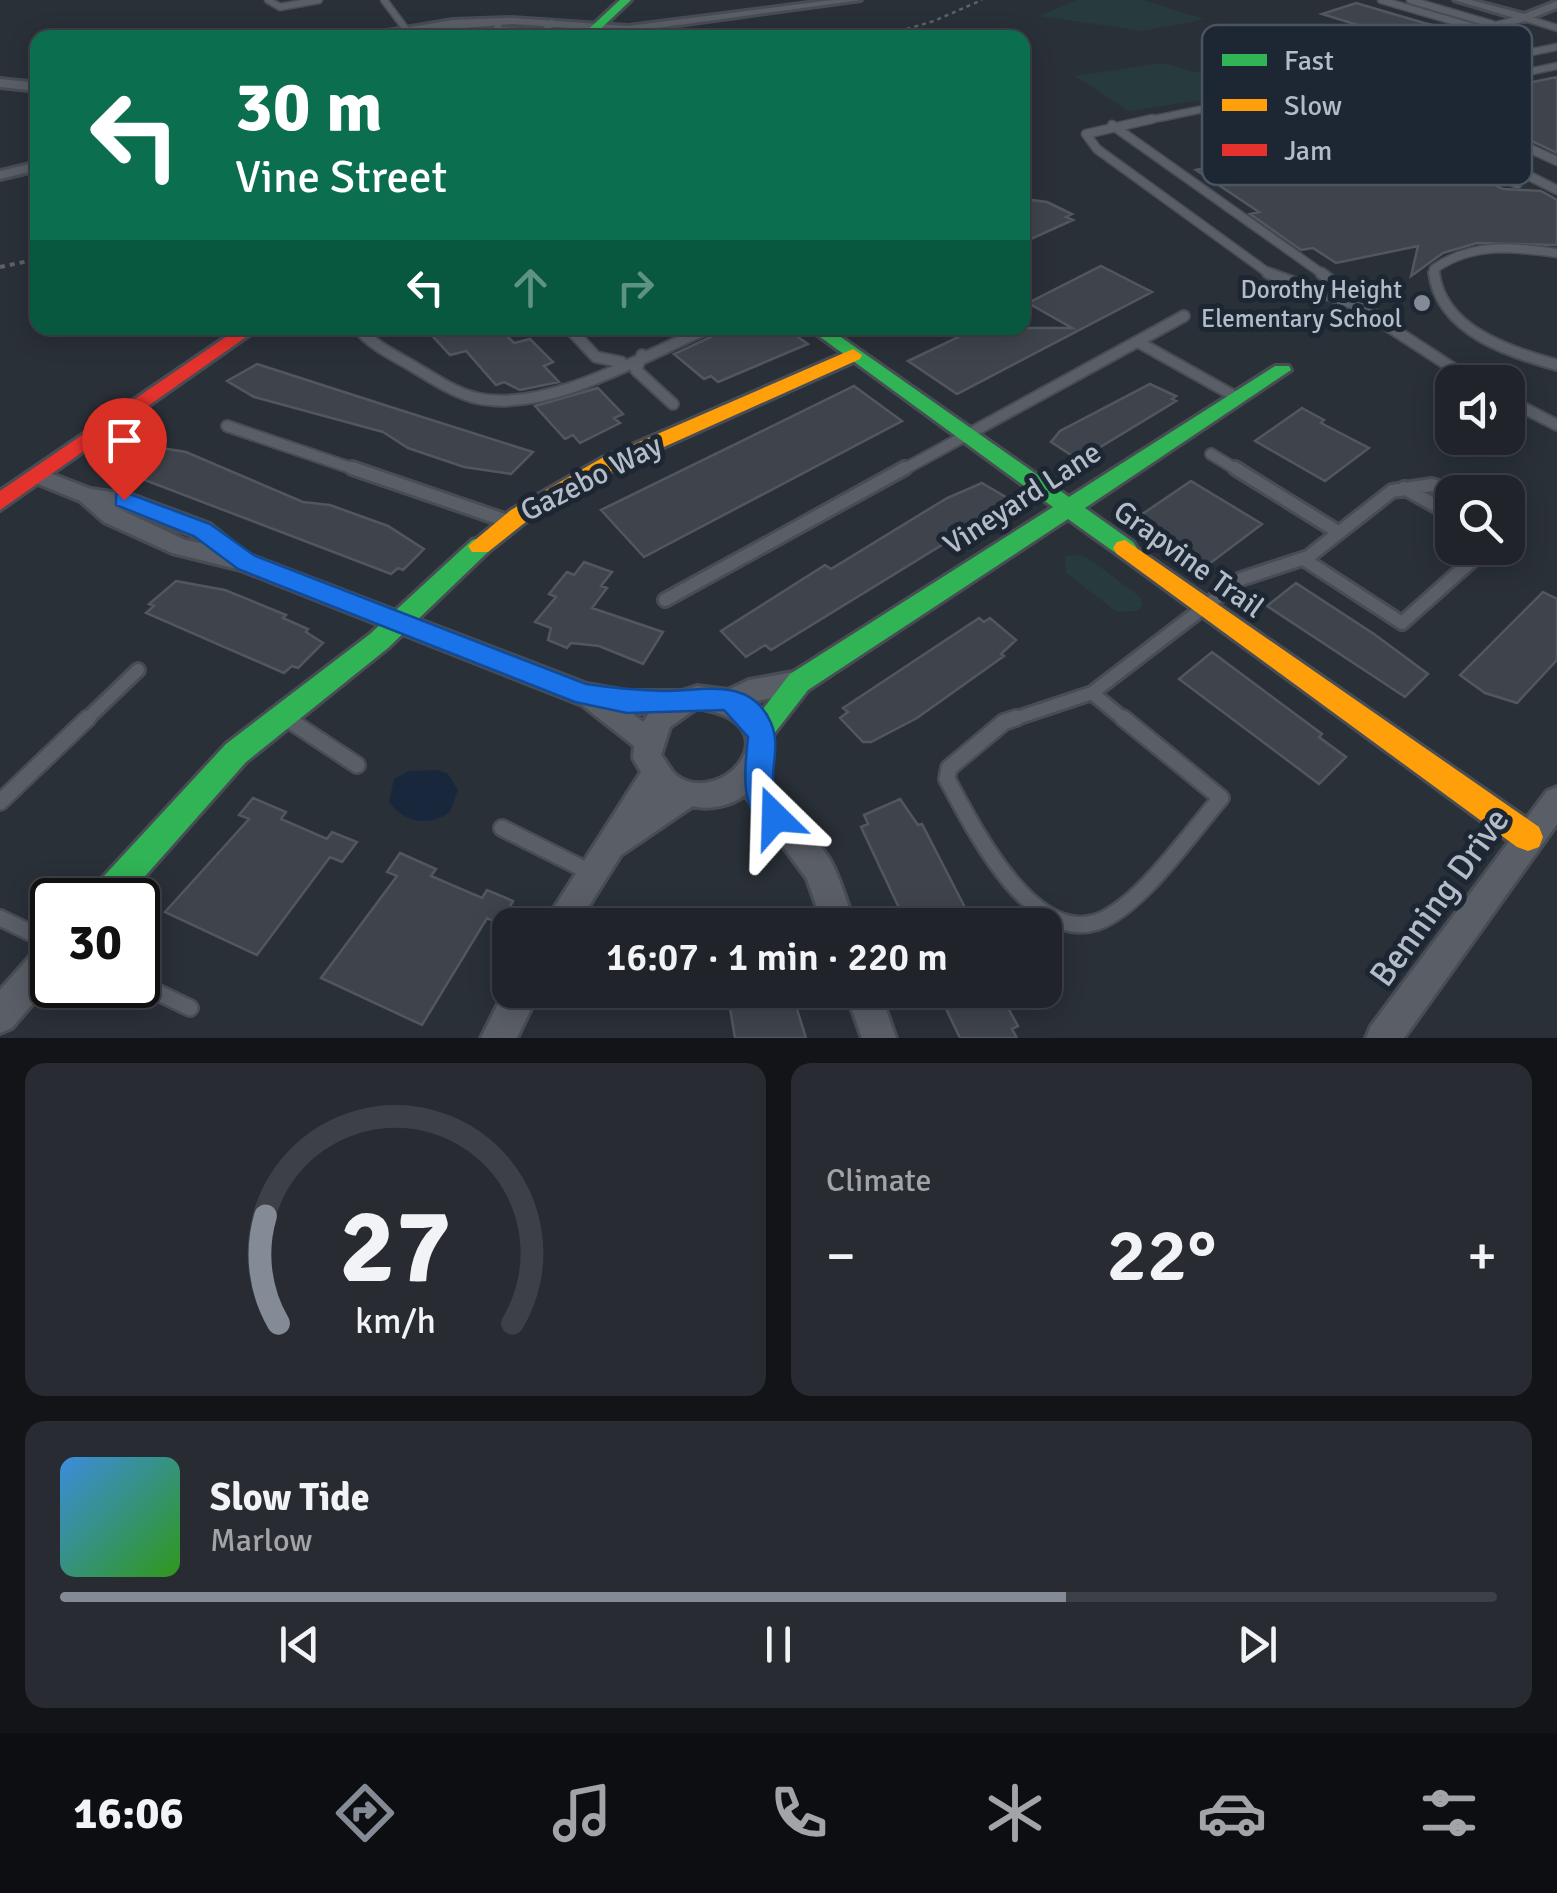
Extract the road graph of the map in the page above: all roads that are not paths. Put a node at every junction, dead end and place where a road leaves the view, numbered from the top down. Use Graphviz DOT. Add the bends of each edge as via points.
graph roads {
  1 [pos="268,0"];
  2 [pos="317,0"];
  3 [pos="384,0"];
  4 [pos="626,0"];
  5 [pos="856,0"];
  6 [pos="1380,0"];
  7 [pos="1410,0"];
  8 [pos="1459,0"];
  9 [pos="1557,4"];
  10 [pos="1525,18"];
  11 [pos="500,22"];
  12 [pos="1466,25"];
  13 [pos="1496,25"];
  14 [pos="405,28"];
  15 [pos="1557,28"];
  16 [pos="394,30"];
  17 [pos="496,30"];
  18 [pos="537,30"];
  19 [pos="592,30"];
  20 [pos="613,30"];
  21 [pos="1557,47"];
  22 [pos="1532,52"];
  23 [pos="1557,66"];
  24 [pos="1532,71"];
  25 [pos="0,83"];
  26 [pos="30,86"];
  27 [pos="1202,112"];
  28 [pos="1112,125"];
  29 [pos="1532,149"];
  30 [pos="1557,161"];
  31 [pos="30,168"];
  32 [pos="0,175"];
  33 [pos="1532,178"];
  34 [pos="1557,190"];
  35 [pos="1557,252"];
  36 [pos="1365,308"];
  37 [pos="1184,316"];
  38 [pos="240,335"];
  39 [pos="364,335"];
  40 [pos="576,335"];
  41 [pos="692,335"];
  42 [pos="826,335"];
  43 [pos="1138,342"];
  44 [pos="642,355"];
  45 [pos="852,355"];
  46 [pos="624,362"];
  47 [pos="1449,365"];
  48 [pos="1557,366"];
  49 [pos="1282,370"];
  50 [pos="1238,398"];
  51 [pos="672,404"];
  52 [pos="1525,409"];
  53 [pos="1557,425"];
  54 [pos="227,426"];
  55 [pos="966,436"];
  56 [pos="1211,454"];
  57 [pos="39,476"];
  58 [pos="1400,485"];
  59 [pos="1435,487"];
  60 [pos="0,502"];
  61 [pos="1435,505"];
  62 [pos="1066,508"];
  63 [pos="509,521"];
  64 [pos="1338,532"];
  65 [pos="1304,560"];
  66 [pos="1467,565"];
  67 [pos="664,600"];
  68 [pos="1204,608"];
  69 [pos="399,620"];
  70 [pos="138,670"];
  71 [pos="799,682"];
  72 [pos="1092,693"];
  73 [pos="585,694"];
  74 [pos="732,700"];
  75 [pos="680,702"];
  76 [pos="284,717"];
  77 [pos="760,731"];
  78 [pos="648,741"];
  79 [pos="358,765"];
  80 [pos="756,766"];
  81 [pos="655,774"];
  82 [pos="728,792"];
  83 [pos="685,795"];
  84 [pos="1557,800"];
  85 [pos="0,802"];
  86 [pos="775,817"];
  87 [pos="502,828"];
  88 [pos="1528,837"];
  89 [pos="599,860"];
  90 [pos="123,878"];
  91 [pos="569,908"];
  92 [pos="833,908"];
  93 [pos="0,918"];
  94 [pos="30,932"];
  95 [pos="30,982"];
  96 [pos="160,994"];
  97 [pos="190,1008"];
  98 [pos="514,1008"];
  99 [pos="868,1008"];
  100 [pos="0,1016"];
  101 [pos="498,1038"];
  102 [pos="878,1038"];
  103 [pos="1383,1038"];
  1 -- 2 [label="lane" via="280,7"];
  3 -- 14 [label="lane"];
  4 -- 19 [label="street"];
  5 -- 20 [label="street"];
  6 -- 12 [label="lane"];
  7 -- 13 [label="lane"];
  8 -- 10 [label="street"];
  9 -- 10 [label="street"];
  10 -- 13 [label="lane"];
  10 -- 15 [label="lane"];
  11 -- 14 [label="street"];
  11 -- 17 [label="lane"];
  11 -- 18 [label="street"];
  14 -- 16 [label="street"];
  21 -- 22 [label="lane"];
  23 -- 24 [label="lane"];
  25 -- 26 [label="street"];
  27 -- 28 [label="lane"];
  28 -- 36 [label="lane"];
  28 -- 36 [label="lane" via="1086,134 1096,150 1271,275"];
  29 -- 30 [label="lane"];
  31 -- 32 [label="street"];
  33 -- 34 [label="lane"];
  35 -- 48 [label="lane" via="1497,247 1450,255 1434,269 1433,287 1470,328"];
  36 -- 47 [label="lane"];
  37 -- 43 [label="lane"];
  38 -- 57 [label="street"];
  39 -- 46 [label="lane" via="448,388 483,399 514,401"];
  40 -- 46 [label="lane" via="596,356"];
  41 -- 44 [label="lane"];
  42 -- 45 [label="street, Grapvine Trail"];
  43 -- 50 [label="lane"];
  43 -- 55 [label="lane"];
  44 -- 46 [label="lane"];
  44 -- 51 [label="lane" via="636,370"];
  45 -- 55 [label="street, Grapvine Trail"];
  45 -- 63 [label="street, Gazebo Way" via="570,483"];
  49 -- 50 [label="street, Vineyard Lane"];
  50 -- 62 [label="street, Vineyard Lane"];
  52 -- 53 [label="lane"];
  54 -- 63 [label="lane"];
  55 -- 62 [label="street, Grapvine Trail"];
  55 -- 67 [label="lane"];
  56 -- 64 [label="lane"];
  57 -- 60 [label="street"];
  57 -- 69 [label="street" via="180,548 246,562"];
  58 -- 59 [label="lane"];
  58 -- 61 [label="lane"];
  58 -- 64 [label="lane"];
  62 -- 68 [label="street, Grapvine Trail"];
  62 -- 71 [label="street, Vineyard Lane"];
  63 -- 69 [label="street, Gazebo Way"];
  64 -- 65 [label="lane"];
  65 -- 66 [label="lane" via="1402,623"];
  65 -- 68 [label="lane" via="1260,568"];
  68 -- 72 [label="lane"];
  68 -- 88 [label="street, Grapvine Trail"];
  69 -- 73 [label="street"];
  69 -- 76 [label="street, Gazebo Way"];
  70 -- 85 [label="lane"];
  71 -- 74 [label="street, Vineyard Lane"];
  71 -- 77 [label="street, Vineyard Lane"];
  72 -- 72 [label="lane" via="1004,722 949,768 947,779 1022,894 1066,920 1094,923 1127,902 1221,798"];
  73 -- 75 [label="street"];
  73 -- 78 [label="street"];
  74 -- 75 [label="street"];
  74 -- 77 [label="street"];
  75 -- 78 [label="street" via="654,725"];
  76 -- 79 [label="lane"];
  76 -- 90 [label="street, Gazebo Way" via="236,754"];
  77 -- 80 [label="street"];
  78 -- 81 [label="street"];
  80 -- 82 [label="street"];
  80 -- 86 [label="street" via="758,791"];
  81 -- 83 [label="street"];
  81 -- 89 [label="street"];
  82 -- 83 [label="street"];
  82 -- 86 [label="street"];
  83 -- 89 [label="street"];
  84 -- 88 [label="street, Benning Drive"];
  86 -- 92 [label="street" via="819,870"];
  87 -- 89 [label="lane"];
  88 -- 103 [label="street, Benning Drive"];
  89 -- 91 [label="street"];
  93 -- 94 [label="lane"];
  95 -- 100 [label="street"];
  96 -- 97 [label="lane"];
  98 -- 101 [label="street"];
  99 -- 102 [label="street"];
}
